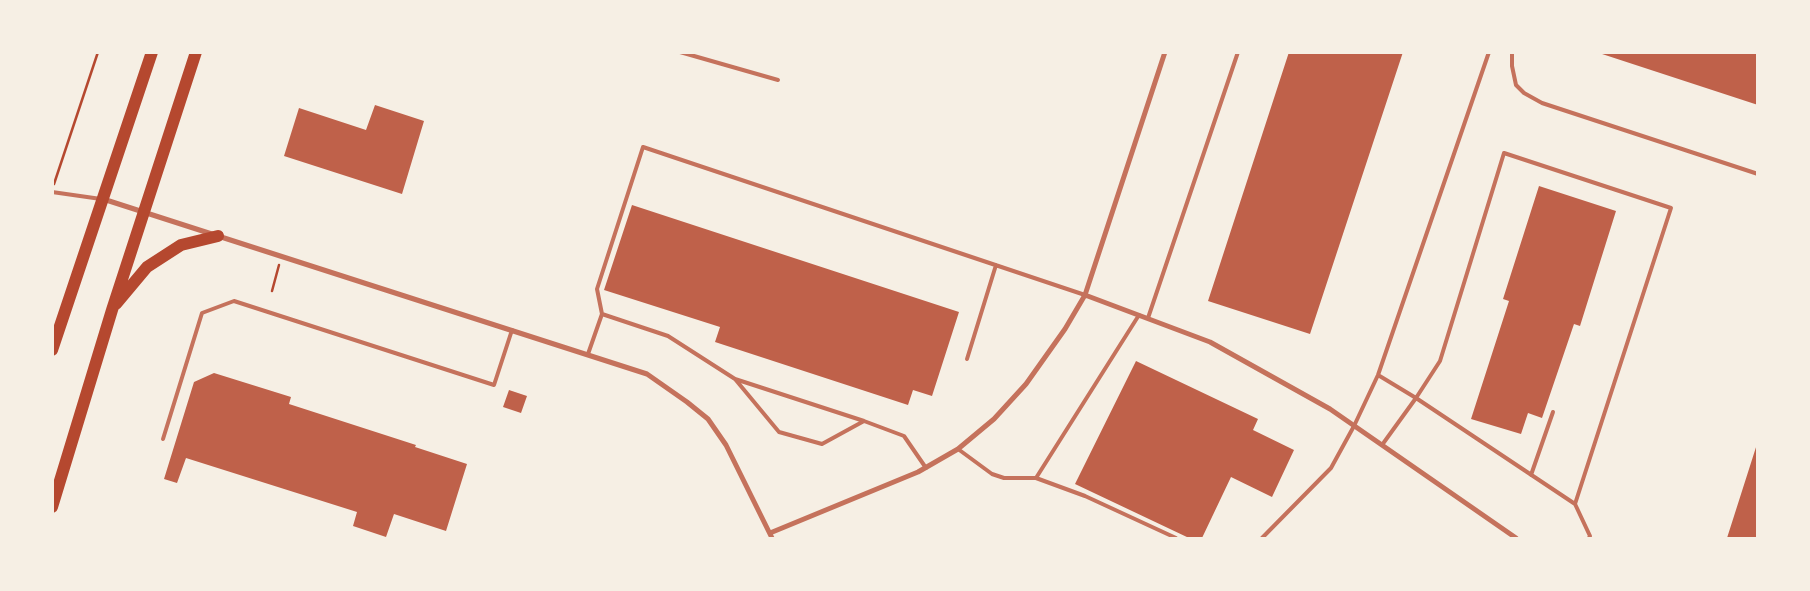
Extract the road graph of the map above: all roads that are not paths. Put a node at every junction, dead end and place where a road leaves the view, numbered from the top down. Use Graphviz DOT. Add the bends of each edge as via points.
graph roads {
  1 [pos="152,52"];
  2 [pos="196,52"];
  3 [pos="680,52"];
  4 [pos="1165,52"];
  5 [pos="1238,52"];
  6 [pos="1489,52"];
  7 [pos="1512,52"];
  8 [pos="778,80"];
  9 [pos="1758,174"];
  10 [pos="52,191"];
  11 [pos="103,199"];
  12 [pos="142,213"];
  13 [pos="218,236"];
  14 [pos="996,265"];
  15 [pos="1085,295"];
  16 [pos="112,310"];
  17 [pos="602,314"];
  18 [pos="1140,316"];
  19 [pos="1148,318"];
  20 [pos="512,330"];
  21 [pos="52,350"];
  22 [pos="588,354"];
  23 [pos="967,359"];
  24 [pos="1378,375"];
  25 [pos="735,379"];
  26 [pos="1416,398"];
  27 [pos="1553,412"];
  28 [pos="864,421"];
  29 [pos="1354,426"];
  30 [pos="163,439"];
  31 [pos="1382,445"];
  32 [pos="958,449"];
  33 [pos="926,468"];
  34 [pos="58,469"];
  35 [pos="1531,476"];
  36 [pos="1036,478"];
  37 [pos="1575,504"];
  38 [pos="52,506"];
  39 [pos="771,536"];
  40 [pos="1176,538"];
  41 [pos="1262,538"];
  42 [pos="1516,538"];
  43 [pos="1589,538"];
  1 -- 11 [label="main road"];
  2 -- 12 [label="main road"];
  3 -- 8 [label="lane"];
  4 -- 15 [label="street"];
  5 -- 19 [label="lane"];
  6 -- 24 [label="lane"];
  7 -- 9 [label="lane" via="1516,85 1542,103"];
  10 -- 11 [label="lane"];
  11 -- 12 [label="street"];
  11 -- 21 [label="main road"];
  12 -- 13 [label="street"];
  12 -- 16 [label="main road"];
  13 -- 16 [label="main road" via="181,245 147,268"];
  13 -- 20 [label="street"];
  14 -- 15 [label="lane"];
  14 -- 17 [label="lane" via="644,147 597,289"];
  14 -- 23 [label="lane"];
  15 -- 18 [label="street"];
  15 -- 32 [label="street" via="1065,330 1026,384 994,419"];
  16 -- 34 [label="main road"];
  17 -- 22 [label="lane"];
  17 -- 25 [label="lane" via="668,336"];
  18 -- 19 [label="street"];
  18 -- 36 [label="lane"];
  19 -- 29 [label="street" via="1210,342 1330,408"];
  20 -- 22 [label="street"];
  20 -- 30 [label="lane" via="494,385 234,301 202,313"];
  22 -- 39 [label="street" via="647,374 708,419 726,445"];
  24 -- 26 [label="lane"];
  24 -- 29 [label="lane"];
  25 -- 28 [label="lane"];
  25 -- 28 [label="lane" via="779,432 822,444"];
  26 -- 31 [label="lane"];
  26 -- 35 [label="lane"];
  26 -- 37 [label="lane" via="1440,361 1504,154 1671,208"];
  27 -- 35 [label="lane"];
  28 -- 33 [label="lane" via="904,436"];
  29 -- 31 [label="street"];
  29 -- 41 [label="lane" via="1331,468"];
  31 -- 42 [label="street"];
  32 -- 33 [label="street"];
  32 -- 36 [label="lane" via="992,474 1004,478"];
  33 -- 39 [label="street"];
  34 -- 38 [label="main road"];
  35 -- 37 [label="lane"];
  36 -- 40 [label="lane" via="1085,496"];
  37 -- 43 [label="lane"];
}
